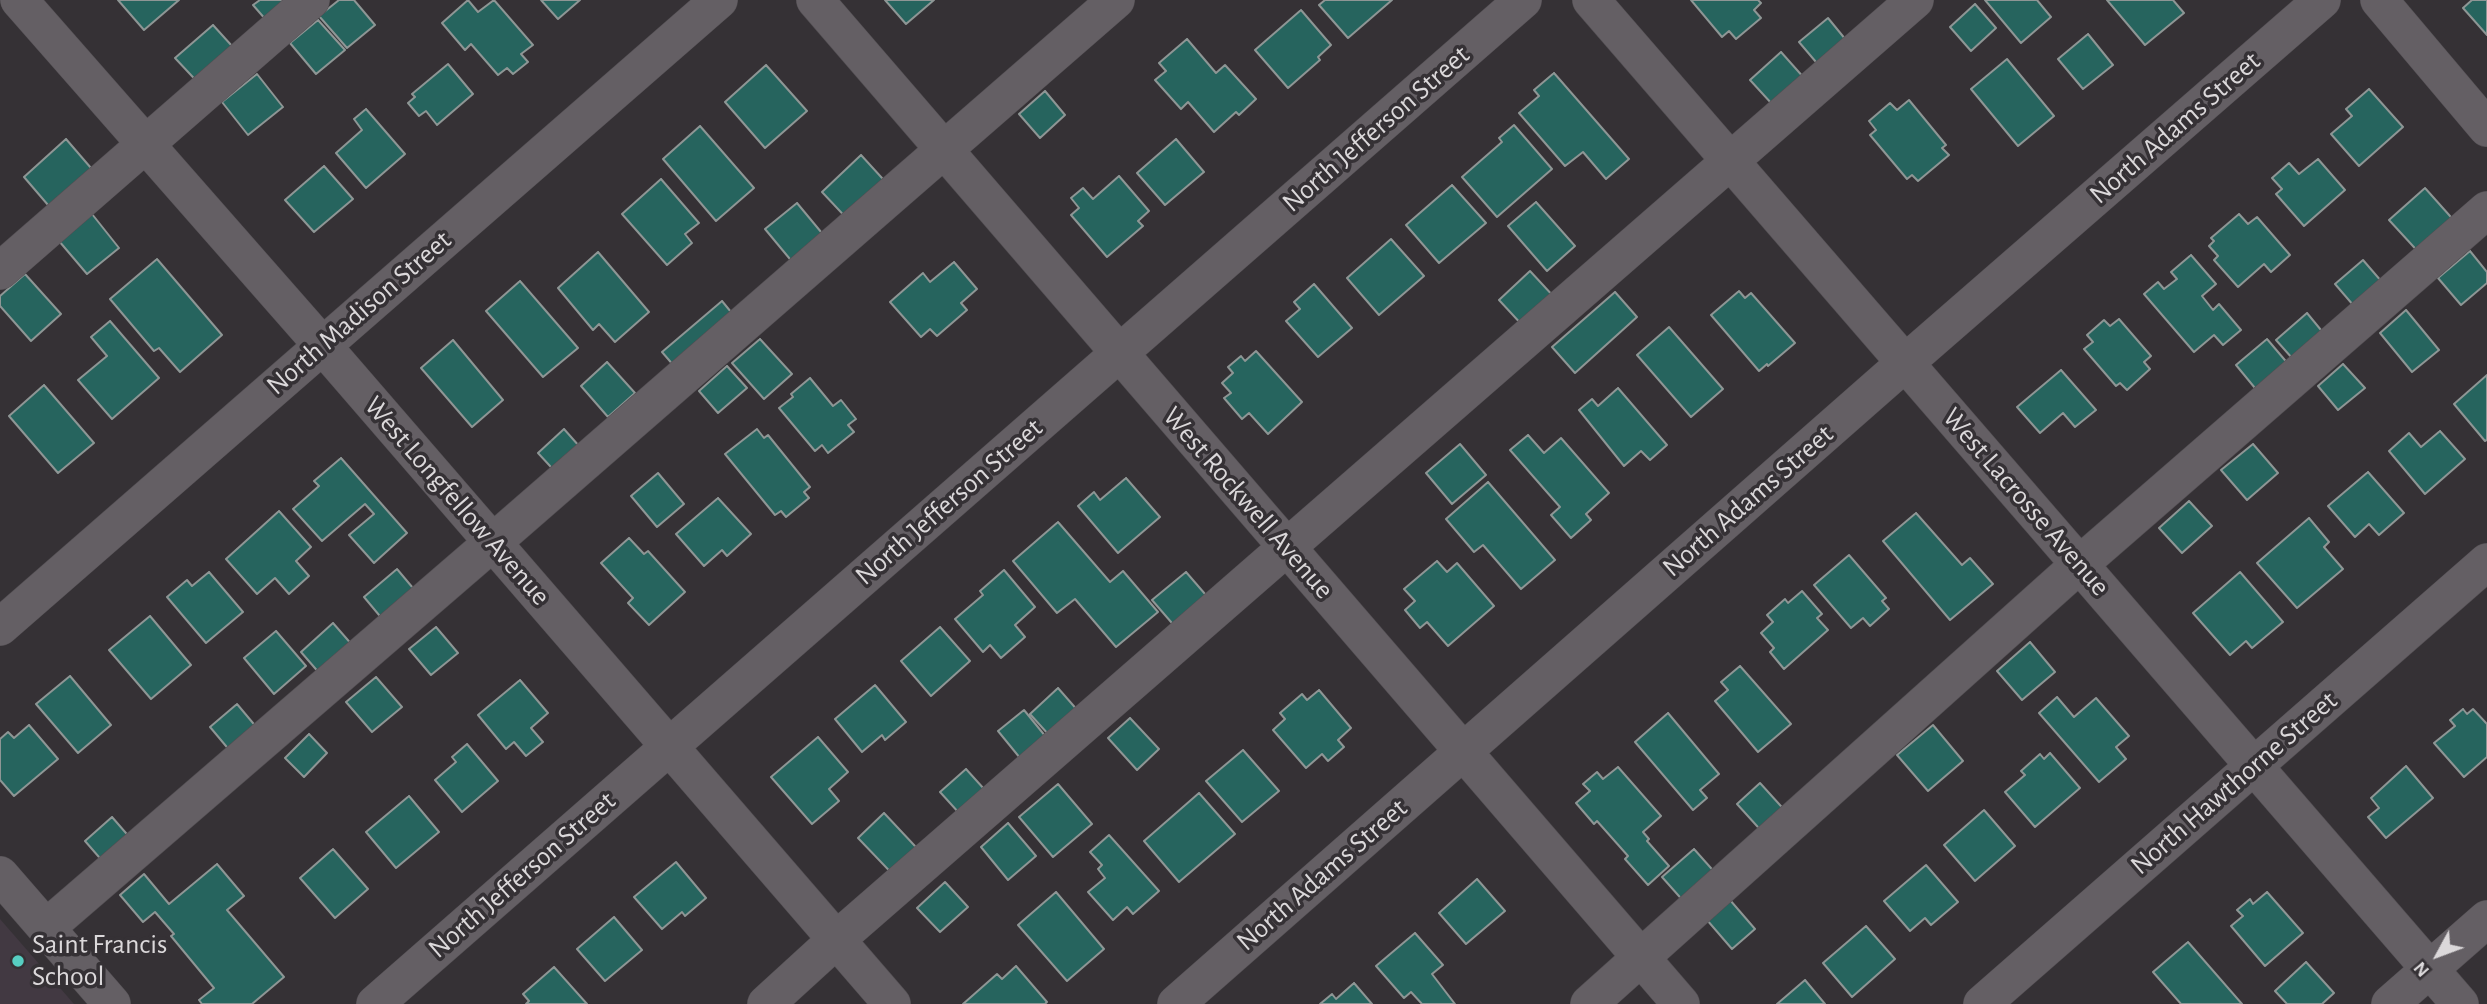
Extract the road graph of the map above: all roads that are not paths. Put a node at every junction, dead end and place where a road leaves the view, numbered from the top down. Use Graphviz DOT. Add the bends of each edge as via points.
graph roads {
  1 [pos="19,0"];
  2 [pos="311,0"];
  3 [pos="719,0"];
  4 [pos="816,0"];
  5 [pos="1116,0"];
  6 [pos="1523,0"];
  7 [pos="1591,0"];
  8 [pos="1914,0"];
  9 [pos="2322,0"];
  10 [pos="2379,0"];
  11 [pos="2487,128"];
  12 [pos="146,144"];
  13 [pos="945,150"];
  14 [pos="1730,161"];
  15 [pos="2487,210"];
  16 [pos="0,271"];
  17 [pos="322,345"];
  18 [pos="1119,354"];
  19 [pos="1905,363"];
  20 [pos="492,543"];
  21 [pos="1286,547"];
  22 [pos="2487,562"];
  23 [pos="2080,564"];
  24 [pos="0,626"];
  25 [pos="669,747"];
  26 [pos="1462,752"];
  27 [pos="2253,765"];
  28 [pos="0,875"];
  29 [pos="2487,919"];
  30 [pos="46,928"];
  31 [pos="836,940"];
  32 [pos="1642,958"];
  33 [pos="2430,970"];
  34 [pos="112,1004"];
  35 [pos="375,1004"];
  36 [pos="766,1004"];
  37 [pos="892,1004"];
  38 [pos="1176,1004"];
  39 [pos="1589,1004"];
  40 [pos="1681,1004"];
  41 [pos="1982,1004"];
  42 [pos="2390,1004"];
  43 [pos="2460,1004"];
  1 -- 12 [label="street, West Longfellow Avenue"];
  2 -- 12 [label="street"];
  3 -- 17 [label="street, North Madison Street"];
  4 -- 13 [label="street, West Rockwell Avenue"];
  5 -- 13 [label="street"];
  6 -- 18 [label="street, North Jefferson Street"];
  7 -- 14 [label="street, West Lacrosse Avenue"];
  8 -- 14 [label="street"];
  9 -- 19 [label="street, North Adams Street"];
  10 -- 11 [label="street"];
  12 -- 16 [label="street"];
  12 -- 17 [label="street, West Longfellow Avenue"];
  13 -- 18 [label="street, West Rockwell Avenue"];
  13 -- 20 [label="street"];
  14 -- 19 [label="street, West Lacrosse Avenue"];
  14 -- 21 [label="street"];
  15 -- 23 [label="street"];
  17 -- 20 [label="street, West Longfellow Avenue"];
  17 -- 24 [label="street, North Madison Street"];
  18 -- 21 [label="street, West Rockwell Avenue"];
  18 -- 25 [label="street, North Jefferson Street"];
  19 -- 23 [label="street, West Lacrosse Avenue"];
  19 -- 26 [label="street, North Adams Street"];
  20 -- 25 [label="street, West Longfellow Avenue"];
  20 -- 30 [label="street"];
  21 -- 26 [label="street, West Rockwell Avenue"];
  21 -- 31 [label="street"];
  22 -- 27 [label="street, North Hawthorne Street"];
  23 -- 27 [label="street, West Lacrosse Avenue"];
  23 -- 32 [label="street"];
  25 -- 31 [label="street, West Longfellow Avenue"];
  25 -- 35 [label="street, North Jefferson Street"];
  26 -- 32 [label="street, West Rockwell Avenue"];
  26 -- 38 [label="street, North Adams Street"];
  27 -- 33 [label="street, West Lacrosse Avenue"];
  27 -- 41 [label="street, North Hawthorne Street"];
  28 -- 30 [label="street"];
  29 -- 33 [label="street"];
  30 -- 34 [label="street"];
  31 -- 36 [label="street"];
  31 -- 37 [label="street, West Longfellow Avenue"];
  32 -- 39 [label="street"];
  32 -- 40 [label="street, West Rockwell Avenue"];
  33 -- 42 [label="street"];
  33 -- 43 [label="street, West Lacrosse Avenue"];
}
